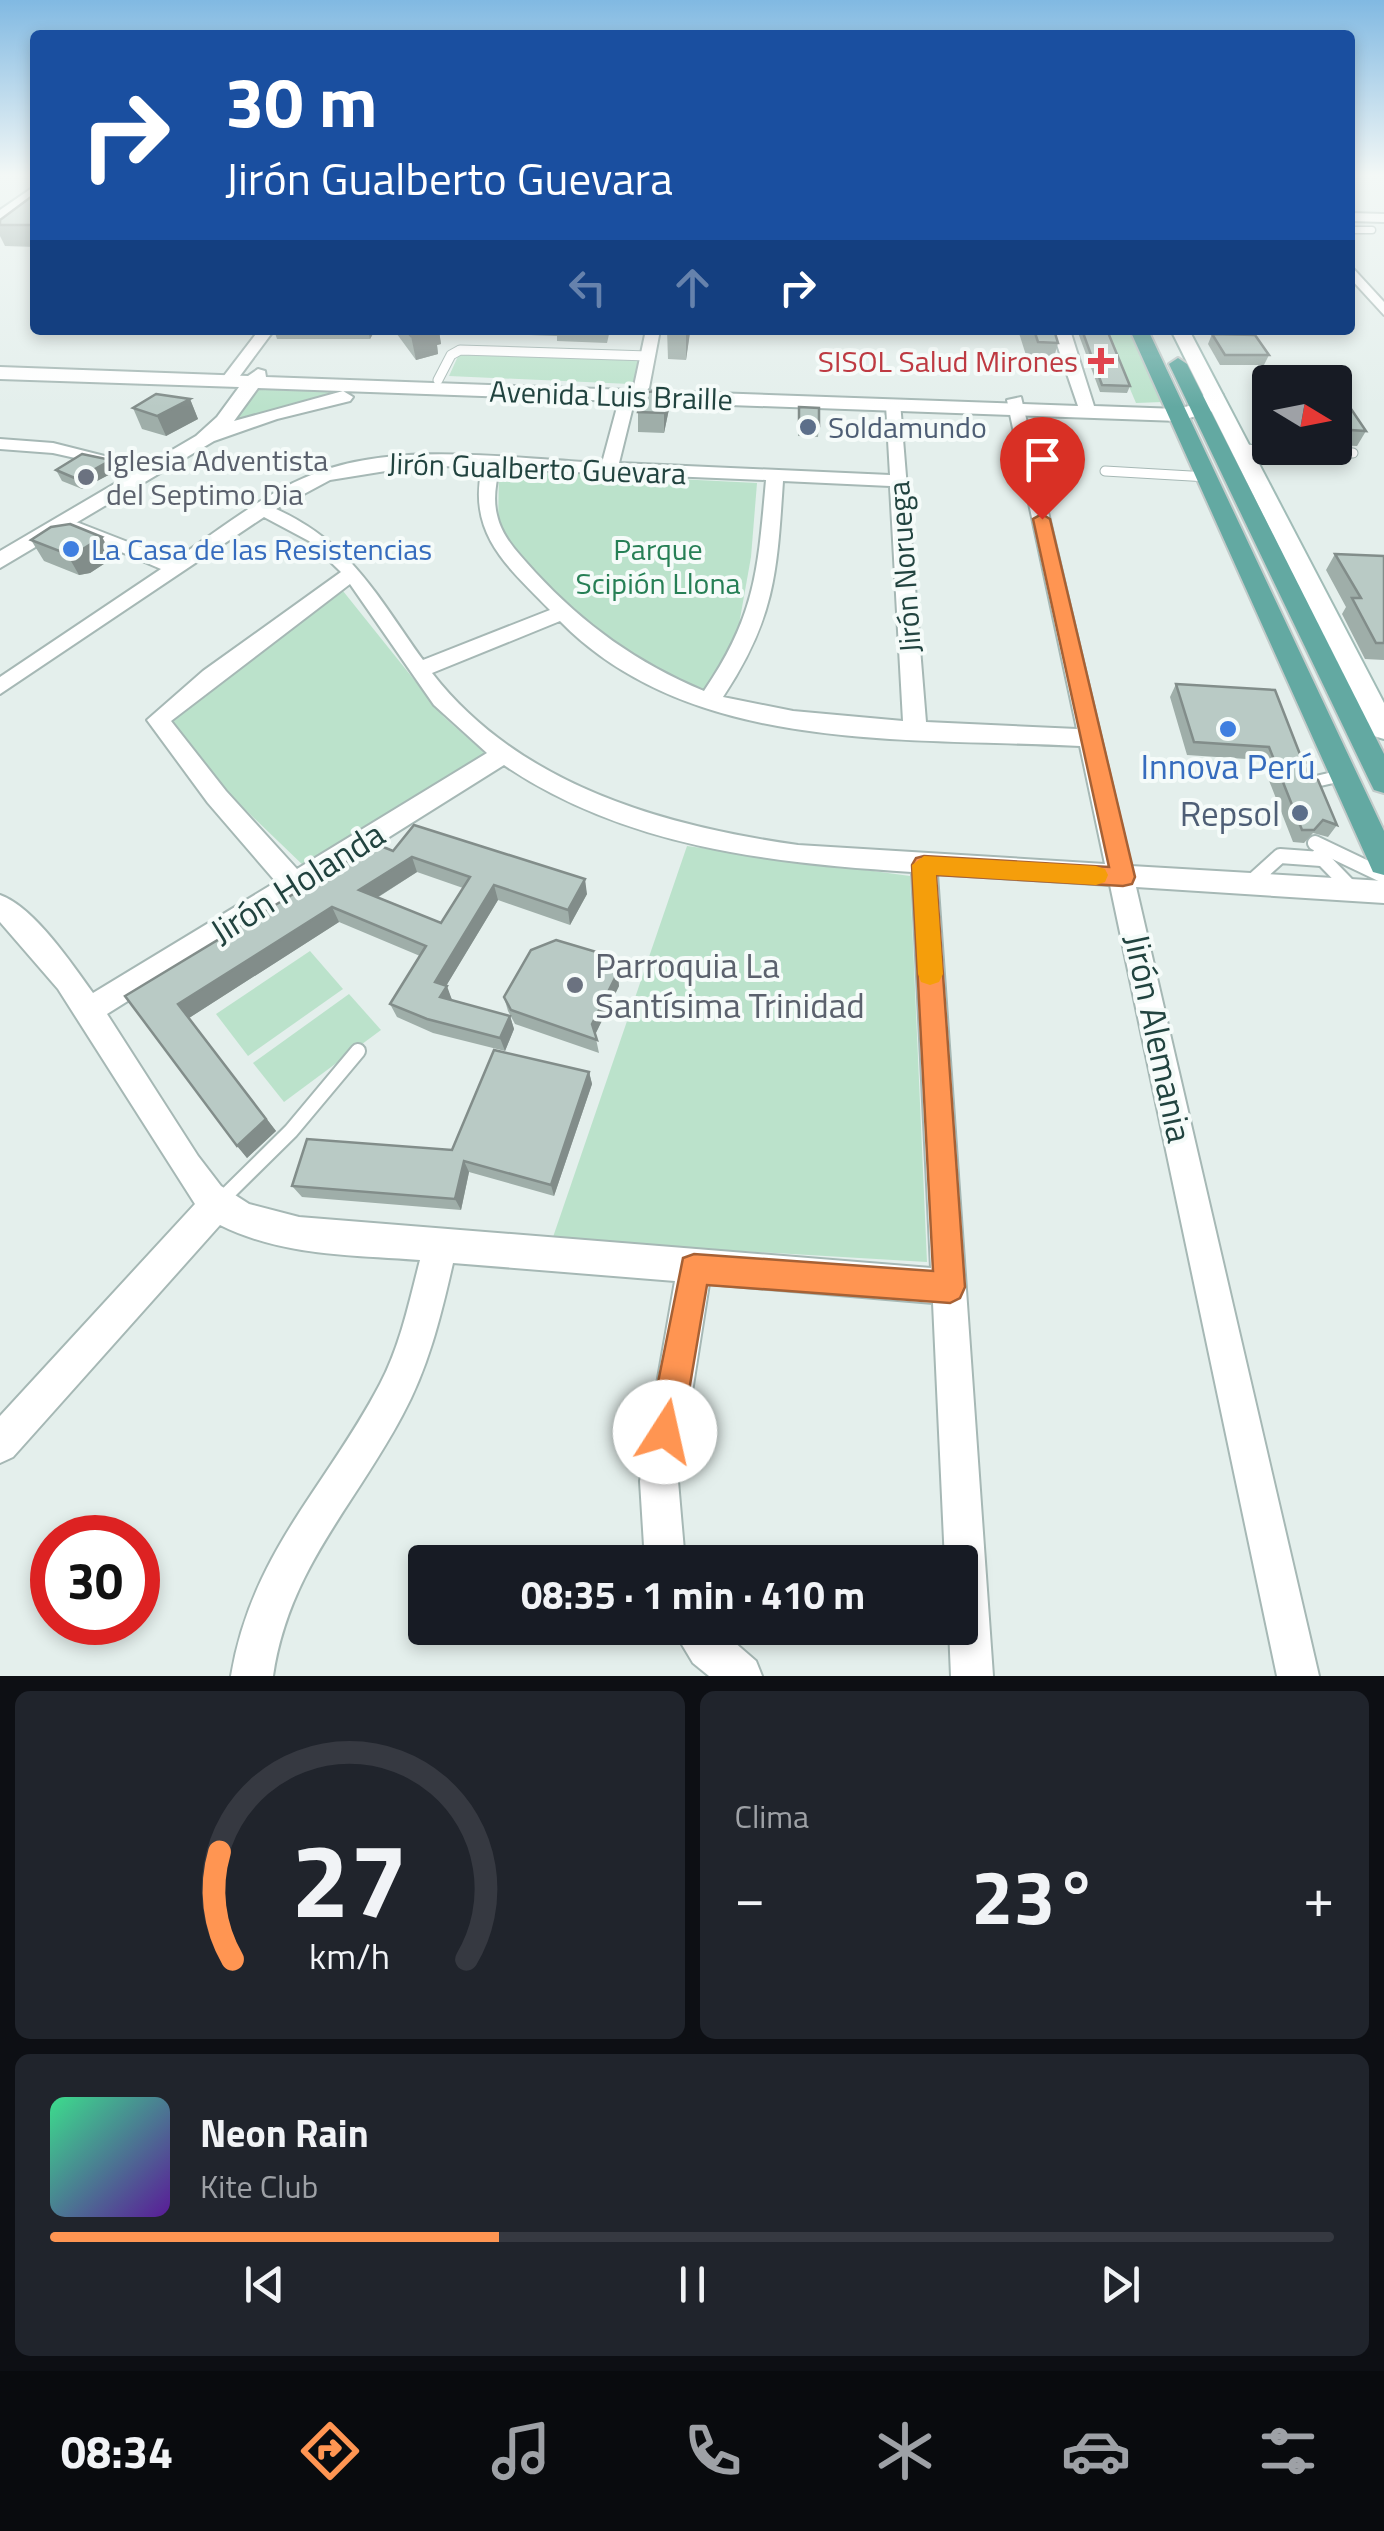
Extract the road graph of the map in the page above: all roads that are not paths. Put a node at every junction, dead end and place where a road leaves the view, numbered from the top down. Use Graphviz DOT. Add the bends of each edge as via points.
graph roads {
  1 [pos="1355,276"];
  2 [pos="1382,306"];
  3 [pos="263,335"];
  4 [pos="652,335"];
  5 [pos="1063,335"];
  6 [pos="1142,335"];
  7 [pos="1163,335"];
  8 [pos="1181,335"];
  9 [pos="648,356"];
  10 [pos="0,366"];
  11 [pos="0,373"];
  12 [pos="230,377"];
  13 [pos="256,378"];
  14 [pos="429,385"];
  15 [pos="634,392"];
  16 [pos="1086,403"];
  17 [pos="1016,405"];
  18 [pos="894,406"];
  19 [pos="1192,407"];
  20 [pos="203,440"];
  21 [pos="0,444"];
  22 [pos="35,446"];
  23 [pos="1241,449"];
  24 [pos="1353,452"];
  25 [pos="492,462"];
  26 [pos="0,464"];
  27 [pos="609,468"];
  28 [pos="151,470"];
  29 [pos="1105,471"];
  30 [pos="775,476"];
  31 [pos="1208,477"];
  32 [pos="899,481"];
  33 [pos="262,509"];
  34 [pos="63,523"];
  35 [pos="0,561"];
  36 [pos="174,567"];
  37 [pos="350,575"];
  38 [pos="561,613"];
  39 [pos="418,670"];
  40 [pos="0,686"];
  41 [pos="707,703"];
  42 [pos="915,729"];
  43 [pos="1384,729"];
  44 [pos="1090,738"];
  45 [pos="506,752"];
  46 [pos="1344,775"];
  47 [pos="1384,782"];
  48 [pos="1305,784"];
  49 [pos="1321,859"];
  50 [pos="1384,864"];
  51 [pos="924,865"];
  52 [pos="1384,876"];
  53 [pos="1123,877"];
  54 [pos="294,884"];
  55 [pos="1248,885"];
  56 [pos="1356,891"];
  57 [pos="1384,892"];
  58 [pos="0,906"];
  59 [pos="87,1012"];
  60 [pos="358,1052"];
  61 [pos="217,1204"];
  62 [pos="440,1248"];
  63 [pos="694,1269"];
  64 [pos="950,1287"];
  65 [pos="0,1444"];
  66 [pos="663,1545"];
  67 [pos="706,1645"];
  68 [pos="252,1676"];
  69 [pos="741,1676"];
  70 [pos="972,1676"];
  71 [pos="1298,1676"];
  1 -- 2 [label="street"];
  3 -- 12 [label="street"];
  4 -- 9 [label="street"];
  5 -- 16 [label="street"];
  6 -- 19 [label="main road"];
  7 -- 19 [label="main road"];
  8 -- 19 [label="street"];
  9 -- 14 [label="lane" via="460,350"];
  9 -- 15 [label="street"];
  10 -- 12 [label="street, Avenida Luis Braille"];
  11 -- 12 [label="street, Avenida Luis Braille"];
  12 -- 13 [label="street, Avenida Luis Braille"];
  13 -- 14 [label="street, Avenida Luis Braille"];
  13 -- 20 [label="street"];
  14 -- 15 [label="street, Avenida Luis Braille"];
  14 -- 20 [label="street" via="312,403"];
  15 -- 17 [label="street, Avenida Luis Braille"];
  15 -- 18 [label="street, Avenida Luis Braille"];
  15 -- 27 [label="street"];
  16 -- 17 [label="street, Avenida Luis Braille"];
  16 -- 19 [label="street, Avenida Luis Braille"];
  17 -- 18 [label="street, Avenida Luis Braille"];
  17 -- 19 [label="street, Avenida Luis Braille"];
  17 -- 44 [label="street, Jirón Alemania"];
  18 -- 32 [label="street, Jirón Noruega"];
  19 -- 23 [label="street"];
  19 -- 31 [label="main road"];
  19 -- 47 [label="main road"];
  20 -- 28 [label="street"];
  21 -- 22 [label="street"];
  22 -- 26 [label="street"];
  22 -- 28 [label="street"];
  23 -- 24 [label="lane"];
  23 -- 43 [label="street"];
  25 -- 27 [label="street, Jirón Gualberto Guevara"];
  25 -- 33 [label="street, Jirón Gualberto Guevara" via="374,463 324,476"];
  25 -- 38 [label="street" via="485,493 488,526"];
  27 -- 30 [label="street, Jirón Gualberto Guevara"];
  28 -- 34 [label="street"];
  29 -- 31 [label="lane"];
  30 -- 32 [label="street, Jirón Gualberto Guevara"];
  30 -- 41 [label="street" via="758,614"];
  31 -- 46 [label="main road"];
  32 -- 42 [label="street, Jirón Noruega"];
  33 -- 36 [label="street, Jirón Gualberto Guevara"];
  33 -- 37 [label="street" via="318,539"];
  34 -- 35 [label="street"];
  34 -- 36 [label="street"];
  36 -- 40 [label="street, Jirón Gualberto Guevara"];
  37 -- 39 [label="street"];
  37 -- 54 [label="street" via="158,720"];
  38 -- 39 [label="street"];
  38 -- 41 [label="street" via="632,668"];
  39 -- 45 [label="street" via="456,714"];
  41 -- 42 [label="street" via="787,720"];
  42 -- 44 [label="street"];
  44 -- 53 [label="street, Jirón Alemania"];
  45 -- 51 [label="street" via="586,798 694,836 762,851"];
  45 -- 54 [label="street, Jirón Holanda"];
  46 -- 48 [label="lane"];
  46 -- 50 [label="main road"];
  49 -- 52 [label="lane" via="1314,843"];
  49 -- 55 [label="lane" via="1280,856"];
  49 -- 56 [label="lane"];
  51 -- 53 [label="street"];
  51 -- 64 [label="street"];
  53 -- 55 [label="street"];
  53 -- 71 [label="street, Jirón Alemania"];
  54 -- 59 [label="street, Jirón Holanda"];
  55 -- 56 [label="street"];
  56 -- 57 [label="street"];
  58 -- 59 [label="street"];
  59 -- 61 [label="street"];
  60 -- 61 [label="lane"];
  61 -- 62 [label="street" via="298,1234"];
  61 -- 65 [label="street"];
  62 -- 63 [label="street"];
  62 -- 68 [label="street" via="414,1347 392,1400 289,1561 262,1626"];
  63 -- 64 [label="street"];
  63 -- 66 [label="street" via="659,1481"];
  64 -- 70 [label="street"];
  67 -- 69 [label="street"];
}
